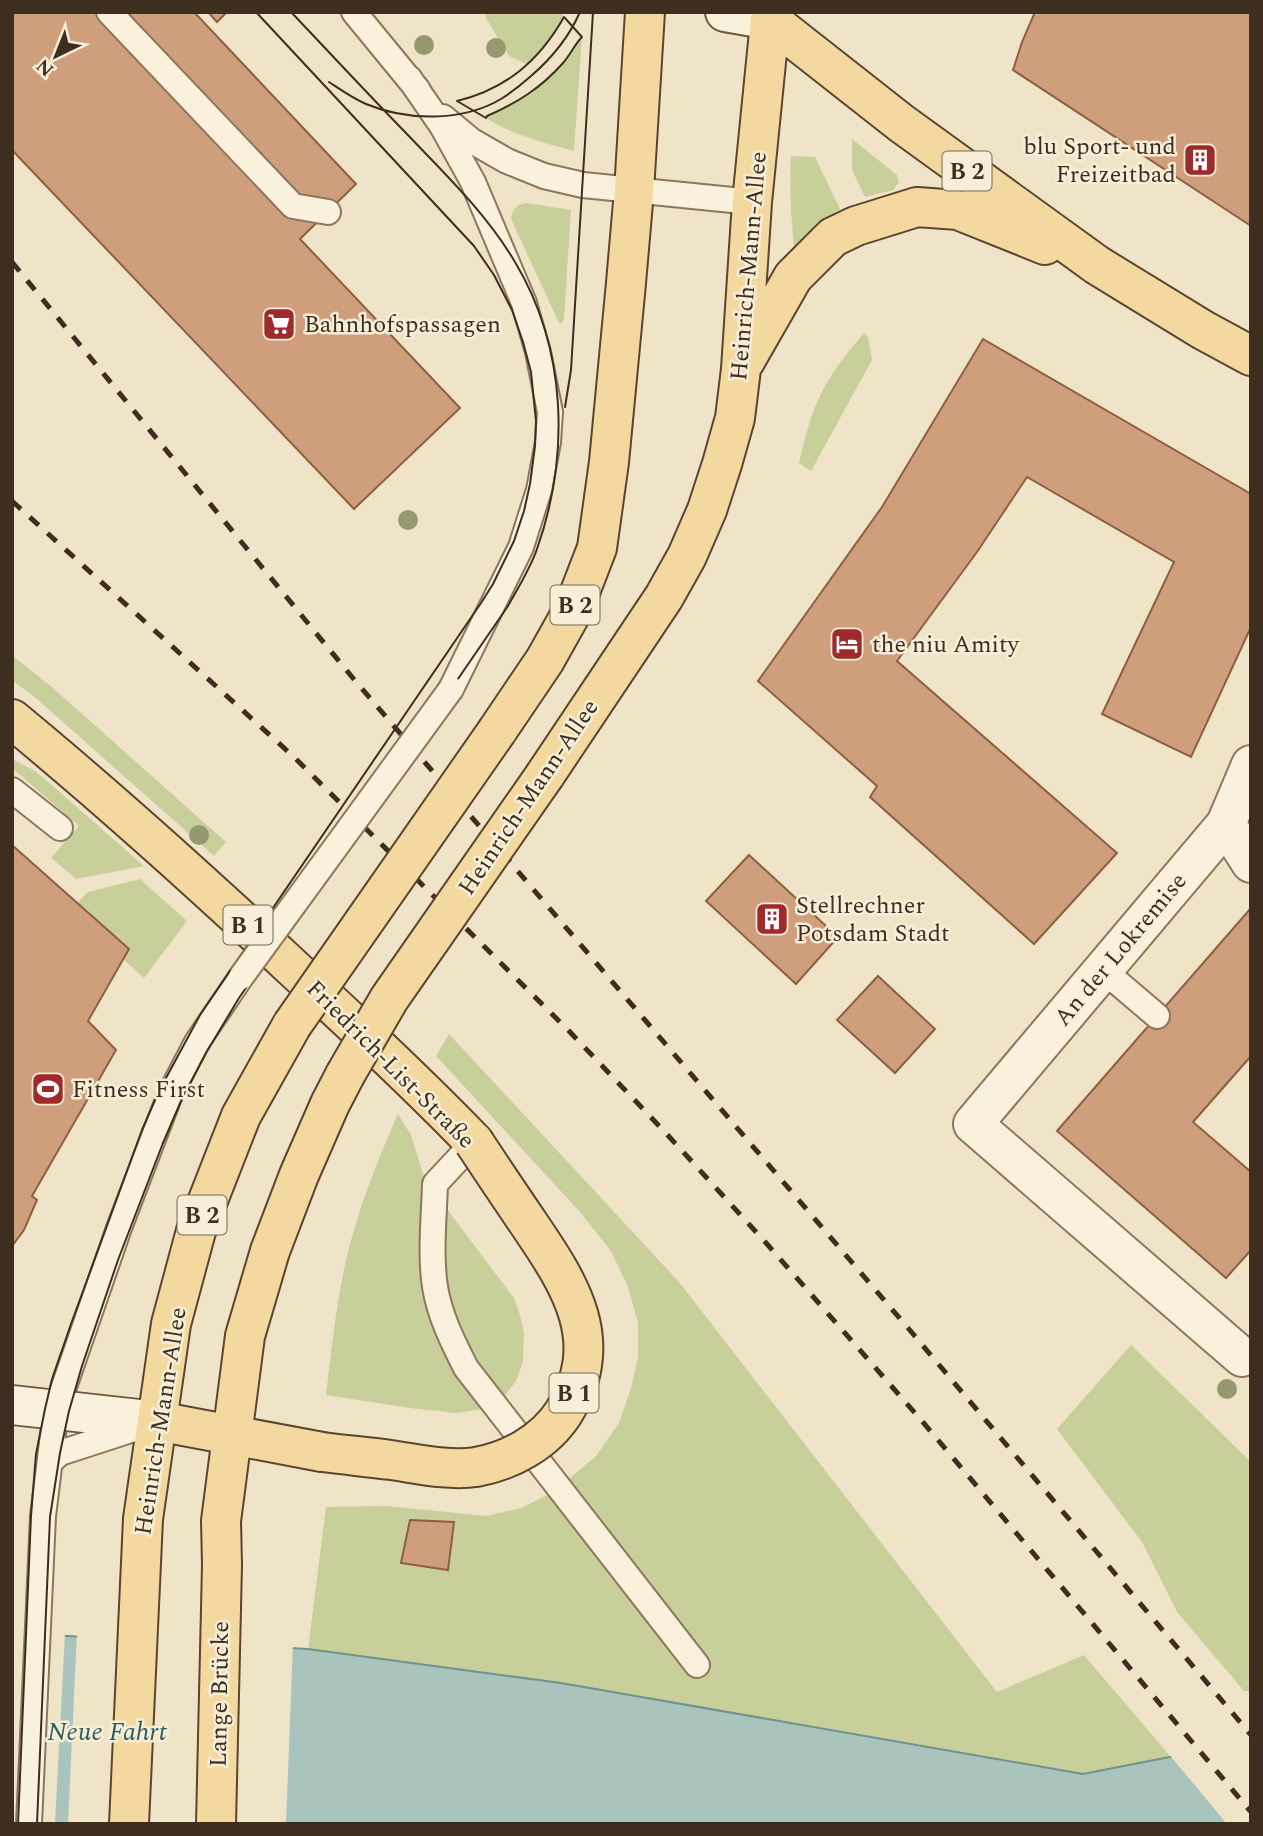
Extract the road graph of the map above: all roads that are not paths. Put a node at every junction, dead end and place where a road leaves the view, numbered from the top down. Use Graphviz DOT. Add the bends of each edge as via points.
graph roads {
  1 [pos="109,12"];
  2 [pos="354,12"];
  3 [pos="645,12"];
  4 [pos="725,12"];
  5 [pos="768,15"];
  6 [pos="409,78"];
  7 [pos="634,191"];
  8 [pos="752,202"];
  9 [pos="328,212"];
  10 [pos="1097,265"];
  11 [pos="1251,356"];
  12 [pos="741,369"];
  13 [pos="12,719"];
  14 [pos="1251,765"];
  15 [pos="12,790"];
  16 [pos="60,828"];
  17 [pos="1238,829"];
  18 [pos="1251,863"];
  19 [pos="1103,970"];
  20 [pos="1157,1016"];
  21 [pos="474,1142"];
  22 [pos="1242,1357"];
  23 [pos="12,1405"];
  24 [pos="57,1410"];
  25 [pos="157,1421"];
  26 [pos="232,1434"];
  27 [pos="51,1461"];
  28 [pos="222,1564"];
  29 [pos="697,1665"];
  30 [pos="29,1824"];
  31 [pos="129,1824"];
  32 [pos="216,1824"];
  1 -- 9 [label="lane" via="293,206"];
  2 -- 6 [label="lane"];
  3 -- 7 [label="main road, Heinrich-Mann-Allee / B 2"];
  4 -- 5 [label="street, B 2"];
  5 -- 8 [label="main road, Heinrich-Mann-Allee"];
  5 -- 10 [label="main road, B 2" via="901,123"];
  6 -- 7 [label="lane" via="441,116 507,161 544,176"];
  6 -- 24 [label="lane, bridge" via="473,183 524,303 550,412 539,490 520,547 451,689 197,1042 171,1092 127,1206"];
  7 -- 8 [label="lane"];
  7 -- 25 [label="main road, Heinrich-Mann-Allee / B 2, bridge" via="597,548 573,610 497,732 292,1025 241,1116 196,1231 170,1324"];
  8 -- 12 [label="main road, Heinrich-Mann-Allee"];
  10 -- 11 [label="main road, B 2"];
  10 -- 12 [label="main road" via="958,210 905,210 833,237 793,277"];
  12 -- 26 [label="main road, Heinrich-Mann-Allee, bridge" via="735,418 722,464 687,556 545,775 389,999 330,1104 270,1251 245,1335"];
  13 -- 21 [label="main road, Friedrich-List-Straße / B 1" via="210,890"];
  14 -- 17 [label="street, An der Lokremise"];
  15 -- 16 [label="lane"];
  17 -- 18 [label="street"];
  17 -- 19 [label="street, An der Lokremise"];
  19 -- 20 [label="lane"];
  19 -- 22 [label="street, An der Lokremise" via="973,1124"];
  21 -- 26 [label="main road, Friedrich-List-Straße / B 1, bridge" via="562,1275 578,1310 583,1366 574,1396 559,1420 524,1450 474,1467 323,1452"];
  21 -- 29 [label="lane" via="435,1184 435,1287 450,1337 466,1368"];
  23 -- 24 [label="street"];
  24 -- 25 [label="street"];
  24 -- 27 [label="lane"];
  25 -- 26 [label="main road, Friedrich-List-Straße / B 1"];
  25 -- 27 [label="lane" via="60,1453"];
  25 -- 31 [label="main road, Heinrich-Mann-Allee" via="140,1561"];
  26 -- 28 [label="main road, Heinrich-Mann-Allee" via="221,1521"];
  27 -- 30 [label="lane" via="43,1516"];
  28 -- 32 [label="main road, Lange Brücke"];
}
